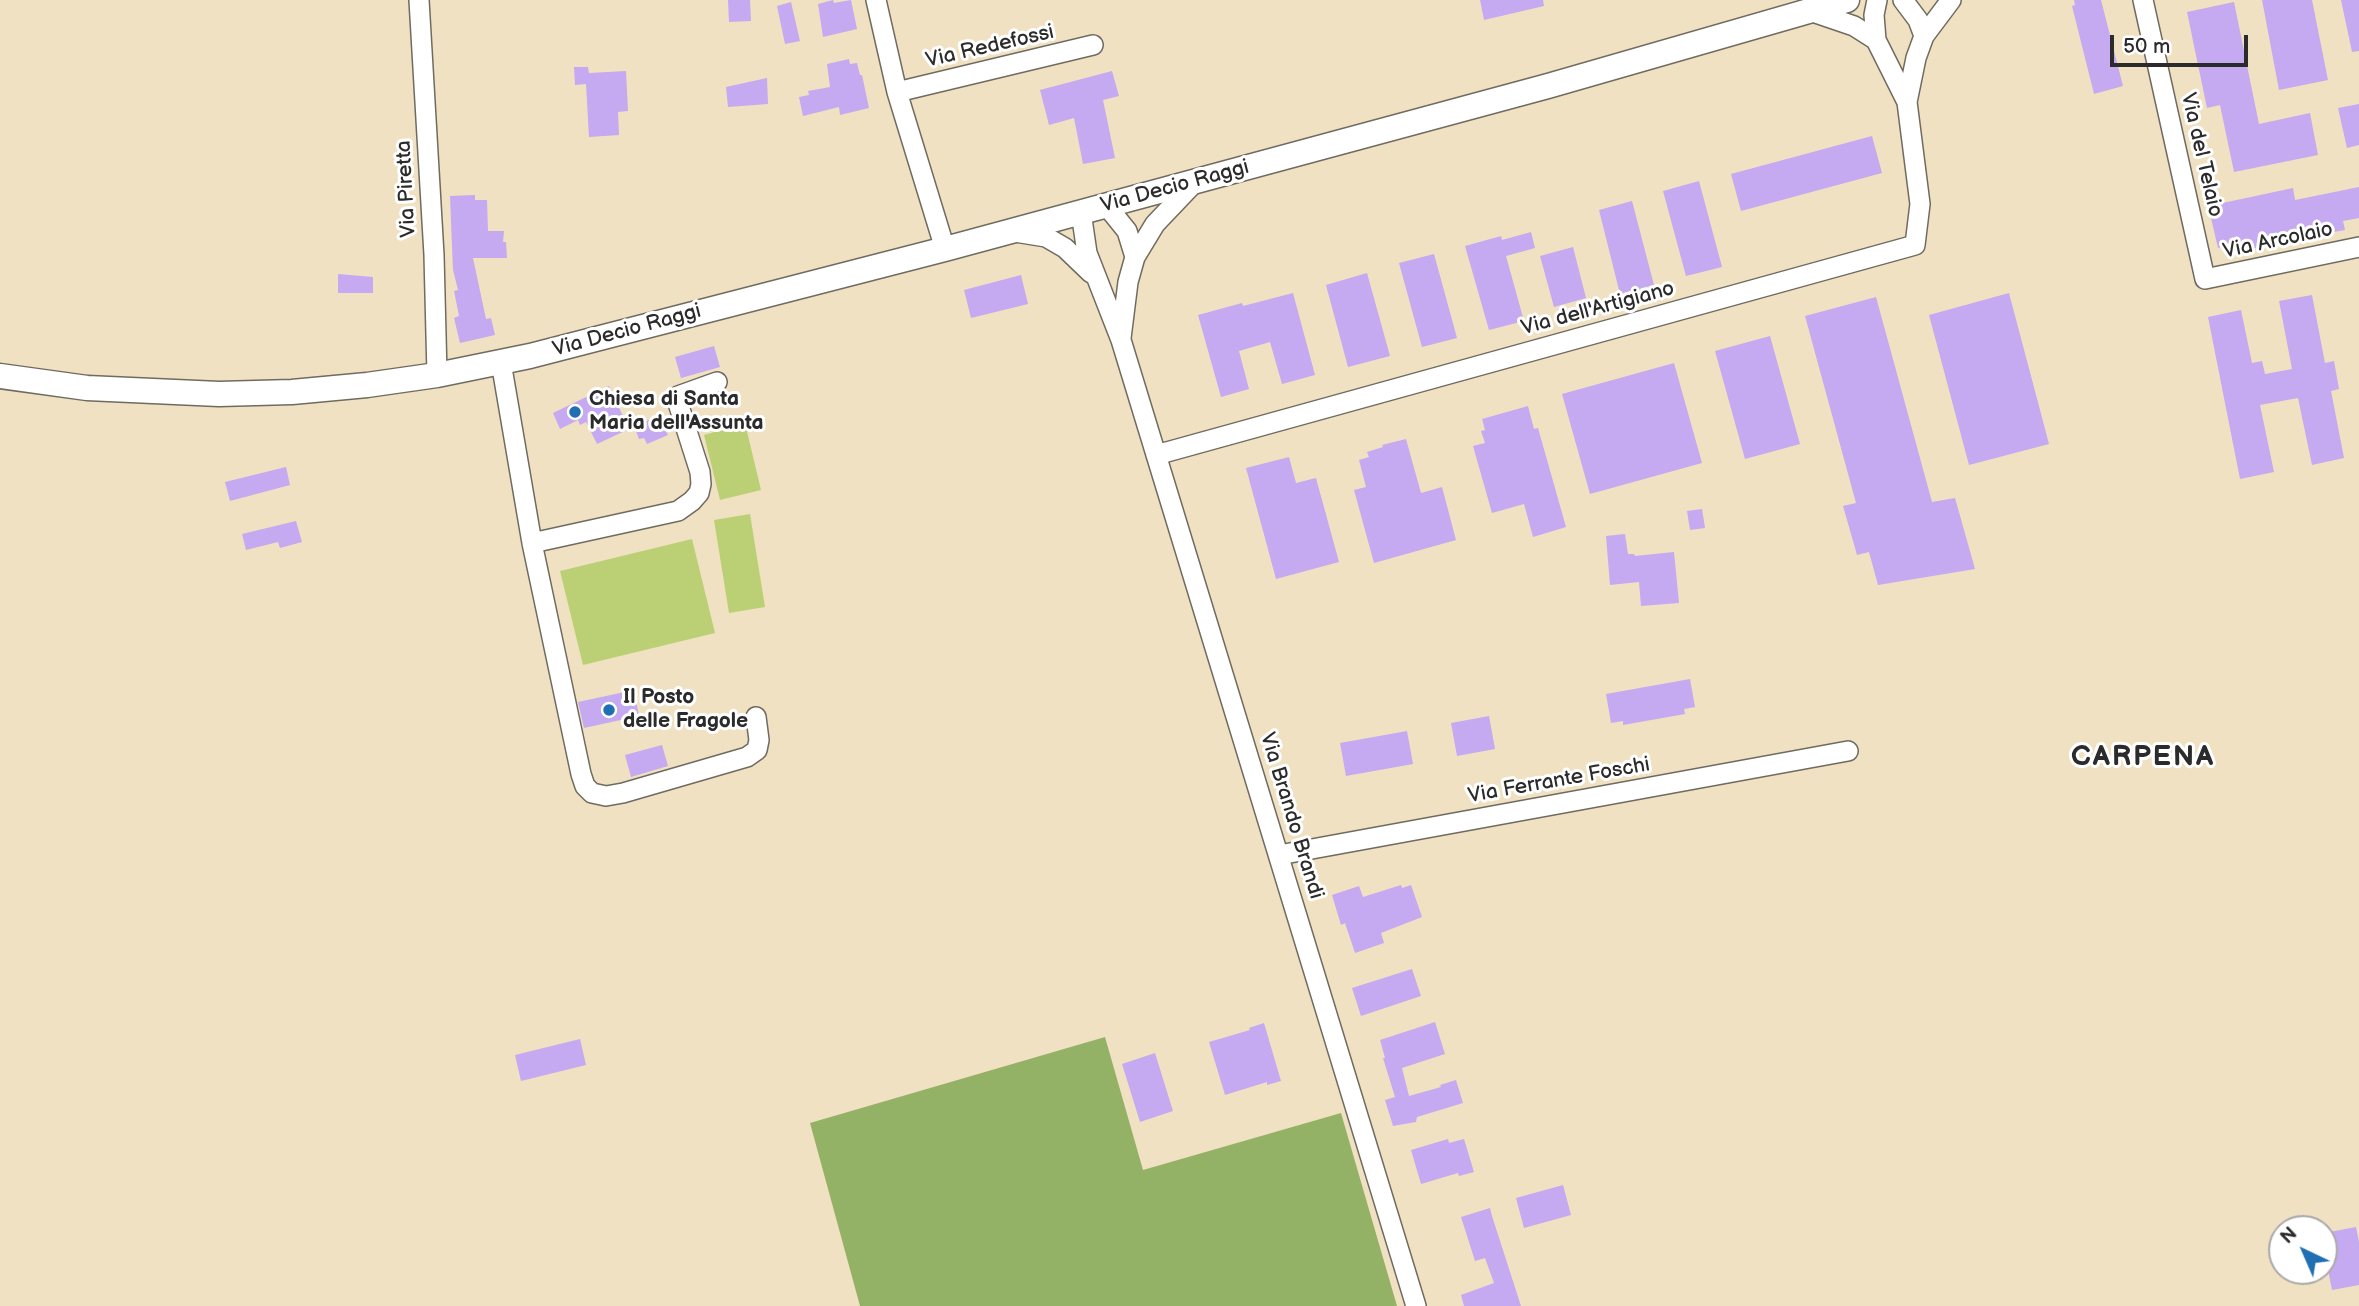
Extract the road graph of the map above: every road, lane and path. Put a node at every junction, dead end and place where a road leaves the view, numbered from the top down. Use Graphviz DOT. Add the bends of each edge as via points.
graph roads {
  1 [pos="419,0"];
  2 [pos="876,0"];
  3 [pos="1847,0"];
  4 [pos="1877,0"];
  5 [pos="1903,0"];
  6 [pos="1951,0"];
  7 [pos="2143,0"];
  8 [pos="1810,11"];
  9 [pos="1924,36"];
  10 [pos="1876,40"];
  11 [pos="1093,46"];
  12 [pos="897,92"];
  13 [pos="1907,102"];
  14 [pos="1197,181"];
  15 [pos="1106,205"];
  16 [pos="1081,212"];
  17 [pos="1011,231"];
  18 [pos="2359,247"];
  19 [pos="945,248"];
  20 [pos="1135,257"];
  21 [pos="1095,278"];
  22 [pos="2205,279"];
  23 [pos="1121,340"];
  24 [pos="501,362"];
  25 [pos="437,375"];
  26 [pos="0,376"];
  27 [pos="718,382"];
  28 [pos="1156,455"];
  29 [pos="532,543"];
  30 [pos="756,717"];
  31 [pos="1848,751"];
  32 [pos="1279,855"];
  33 [pos="1416,1306"];
  1 -- 25 [label="street, Via Piretta"];
  2 -- 12 [label="street"];
  3 -- 8 [label="main road, Via Decio Raggi"];
  4 -- 10 [label="street, Via dell'Artigiano"];
  5 -- 9 [label="street"];
  6 -- 9 [label="street, Via dell'Artigiano"];
  7 -- 22 [label="street, Via del Telaio"];
  8 -- 10 [label="street" via="1854,26"];
  8 -- 14 [label="main road, Via Decio Raggi"];
  9 -- 13 [label="street, Via dell'Artigiano"];
  10 -- 13 [label="street, Via dell'Artigiano"];
  11 -- 12 [label="street, Via Redefossi"];
  12 -- 19 [label="street"];
  13 -- 28 [label="street, Via dell'Artigiano" via="1920,204 1915,245"];
  14 -- 15 [label="main road, Via Decio Raggi"];
  14 -- 20 [label="street, Via Brando Brandi" via="1155,224"];
  15 -- 16 [label="main road, Via Decio Raggi"];
  15 -- 20 [label="street" via="1127,231"];
  16 -- 17 [label="main road, Via Decio Raggi"];
  16 -- 21 [label="street, Via Brando Brandi" via="1083,239"];
  17 -- 19 [label="main road, Via Decio Raggi"];
  17 -- 21 [label="street, Via Brando Brandi" via="1046,237 1065,248"];
  18 -- 22 [label="street, Via Arcolaio"];
  19 -- 24 [label="main road, Via Decio Raggi"];
  20 -- 23 [label="street, Via Brando Brandi"];
  21 -- 23 [label="street, Via Brando Brandi"];
  23 -- 28 [label="street, Via Brando Brandi"];
  24 -- 25 [label="main road, Via Decio Raggi"];
  24 -- 29 [label="street"];
  25 -- 26 [label="main road, Via Decio Raggi" via="292,392 219,394 87,388"];
  27 -- 29 [label="street" via="678,396 700,472 699,493 692,501 678,510"];
  28 -- 32 [label="street, Via Brando Brandi"];
  29 -- 30 [label="street" via="580,774 592,793 622,793 747,757 757,750"];
  31 -- 32 [label="street, Via Ferrante Foschi"];
  32 -- 33 [label="street, Via Brando Brandi"];
}
